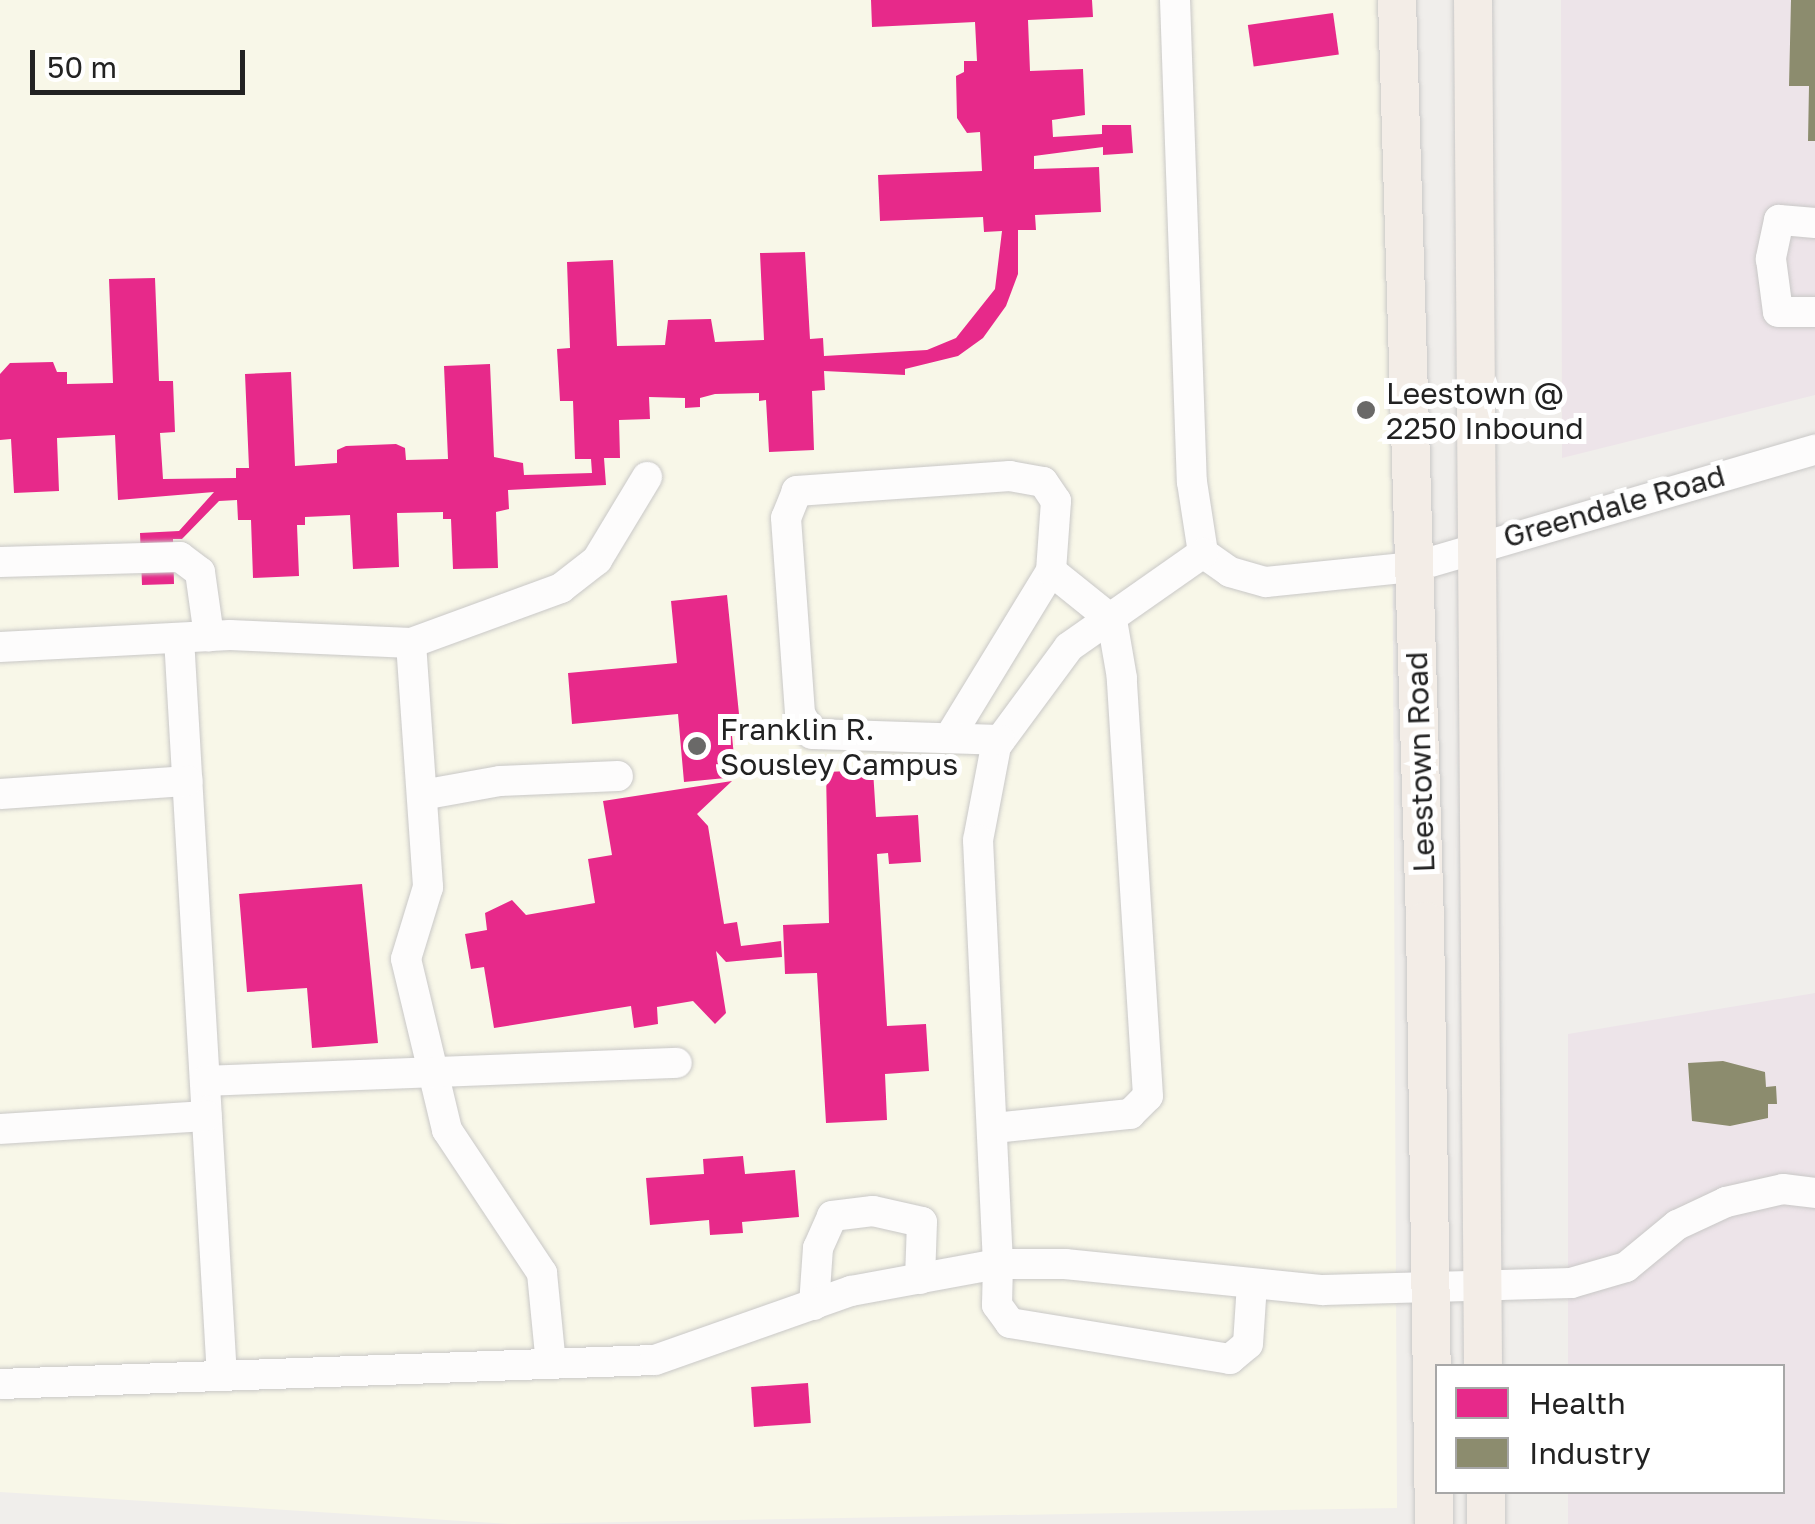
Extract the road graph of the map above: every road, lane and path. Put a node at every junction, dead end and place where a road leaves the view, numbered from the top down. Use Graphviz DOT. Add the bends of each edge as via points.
graph roads {
  1 [pos="1175,0"];
  2 [pos="1398,0"];
  3 [pos="1473,0"];
  4 [pos="1815,223"];
  5 [pos="1815,312"];
  6 [pos="1815,450"];
  7 [pos="648,477"];
  8 [pos="1479,543"];
  9 [pos="1204,554"];
  10 [pos="0,562"];
  11 [pos="1414,567"];
  12 [pos="1051,571"];
  13 [pos="1112,620"];
  14 [pos="194,637"];
  15 [pos="411,644"];
  16 [pos="0,646"];
  17 [pos="949,738"];
  18 [pos="1000,740"];
  19 [pos="618,776"];
  20 [pos="188,781"];
  21 [pos="0,794"];
  22 [pos="422,795"];
  23 [pos="677,1063"];
  24 [pos="433,1072"];
  25 [pos="205,1081"];
  26 [pos="207,1116"];
  27 [pos="994,1128"];
  28 [pos="0,1129"];
  29 [pos="1815,1194"];
  30 [pos="998,1264"];
  31 [pos="920,1278"];
  32 [pos="1252,1284"];
  33 [pos="1480,1288"];
  34 [pos="1427,1290"];
  35 [pos="814,1305"];
  36 [pos="551,1364"];
  37 [pos="1483,1364"];
  38 [pos="222,1376"];
  39 [pos="0,1384"];
  40 [pos="1486,1494"];
  41 [pos="1434,1524"];
  42 [pos="1486,1524"];
  1 -- 9 [label="street" via="1192,482"];
  2 -- 11 [label="main road, Leestown Road"];
  3 -- 8 [label="main road, Leestown Road"];
  4 -- 5 [label="street" via="1779,220 1771,259 1778,312"];
  6 -- 8 [label="street, Greendale Road"];
  7 -- 15 [label="street" via="598,560 561,588"];
  8 -- 11 [label="street, Greendale Road"];
  8 -- 33 [label="main road, Leestown Road"];
  9 -- 11 [label="street, Greendale Road" via="1230,572 1266,582"];
  9 -- 13 [label="street"];
  10 -- 14 [label="street" via="180,557 200,572"];
  11 -- 34 [label="main road, Leestown Road"];
  12 -- 13 [label="street"];
  12 -- 17 [label="street"];
  12 -- 17 [label="street" via="1056,501 1043,482 1010,476 797,492 786,518 800,714 812,734"];
  13 -- 18 [label="street" via="1069,647"];
  13 -- 27 [label="street" via="1122,678 1148,1096 1130,1114"];
  14 -- 15 [label="street"];
  14 -- 16 [label="street"];
  14 -- 20 [label="street"];
  15 -- 22 [label="street"];
  17 -- 18 [label="street"];
  18 -- 27 [label="street" via="978,840"];
  19 -- 22 [label="street" via="500,781"];
  20 -- 21 [label="street"];
  20 -- 25 [label="street"];
  22 -- 24 [label="street" via="428,887 406,959"];
  23 -- 24 [label="street"];
  24 -- 25 [label="street"];
  24 -- 36 [label="street" via="447,1130 542,1273"];
  25 -- 26 [label="street"];
  26 -- 28 [label="street"];
  26 -- 38 [label="street"];
  27 -- 30 [label="street"];
  29 -- 33 [label="street" via="1783,1188 1726,1202 1677,1224 1626,1267 1571,1283"];
  30 -- 31 [label="street"];
  30 -- 32 [label="street" via="1066,1264"];
  30 -- 32 [label="street" via="998,1305 1010,1323 1218,1358 1241,1355 1248,1344"];
  31 -- 35 [label="street"];
  31 -- 35 [label="street" via="922,1222 873,1211 832,1216 818,1248"];
  32 -- 34 [label="street"];
  33 -- 34 [label="street"];
  33 -- 37 [label="main road, Leestown Road"];
  34 -- 41 [label="main road, Leestown Road"];
  35 -- 36 [label="street" via="655,1360"];
  36 -- 38 [label="street"];
  38 -- 39 [label="street"];
  40 -- 42 [label="main road"];
}
